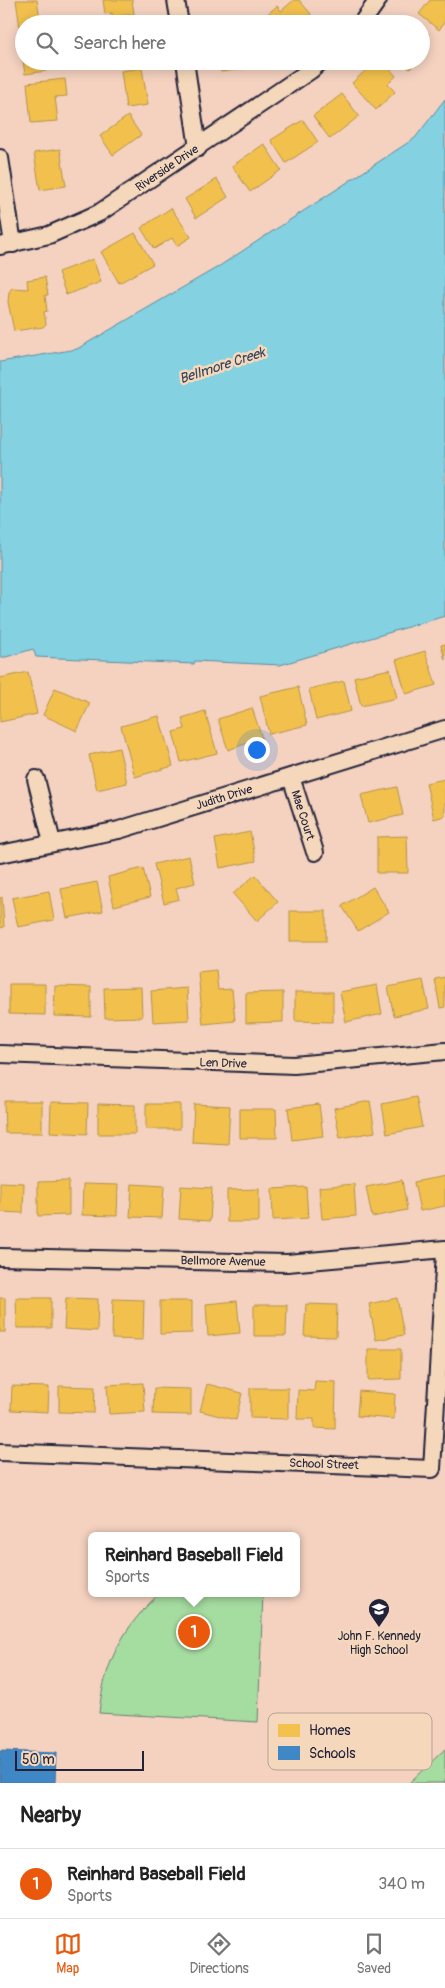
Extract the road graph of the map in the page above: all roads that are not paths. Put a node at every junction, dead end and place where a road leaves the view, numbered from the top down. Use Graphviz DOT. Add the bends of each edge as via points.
graph roads {
  1 [pos="176,0"];
  2 [pos="376,1"];
  3 [pos="178,15"];
  4 [pos="367,15"];
  5 [pos="186,70"];
  6 [pos="311,70"];
  7 [pos="198,148"];
  8 [pos="0,158"];
  9 [pos="7,245"];
  10 [pos="445,729"];
  11 [pos="291,777"];
  12 [pos="36,779"];
  13 [pos="52,842"];
  14 [pos="315,852"];
  15 [pos="0,854"];
  16 [pos="445,1051"];
  17 [pos="0,1054"];
  18 [pos="445,1249"];
  19 [pos="445,1253"];
  20 [pos="0,1257"];
  21 [pos="0,1452"];
  1 -- 3 [label="street"];
  2 -- 4 [label="street"];
  5 -- 7 [label="street"];
  6 -- 7 [label="street, Riverside Drive"];
  7 -- 9 [label="street, Riverside Drive" via="99,213 49,236"];
  8 -- 9 [label="street"];
  10 -- 11 [label="street, Judith Drive"];
  11 -- 13 [label="street, Judith Drive" via="119,830"];
  11 -- 14 [label="street, Mae Court"];
  12 -- 13 [label="street"];
  13 -- 15 [label="street, Judith Drive"];
  16 -- 17 [label="street, Len Drive" via="294,1065"];
  18 -- 20 [label="street, Bellmore Avenue" via="286,1263"];
  19 -- 21 [label="street, School Street" via="432,1468"];
}
